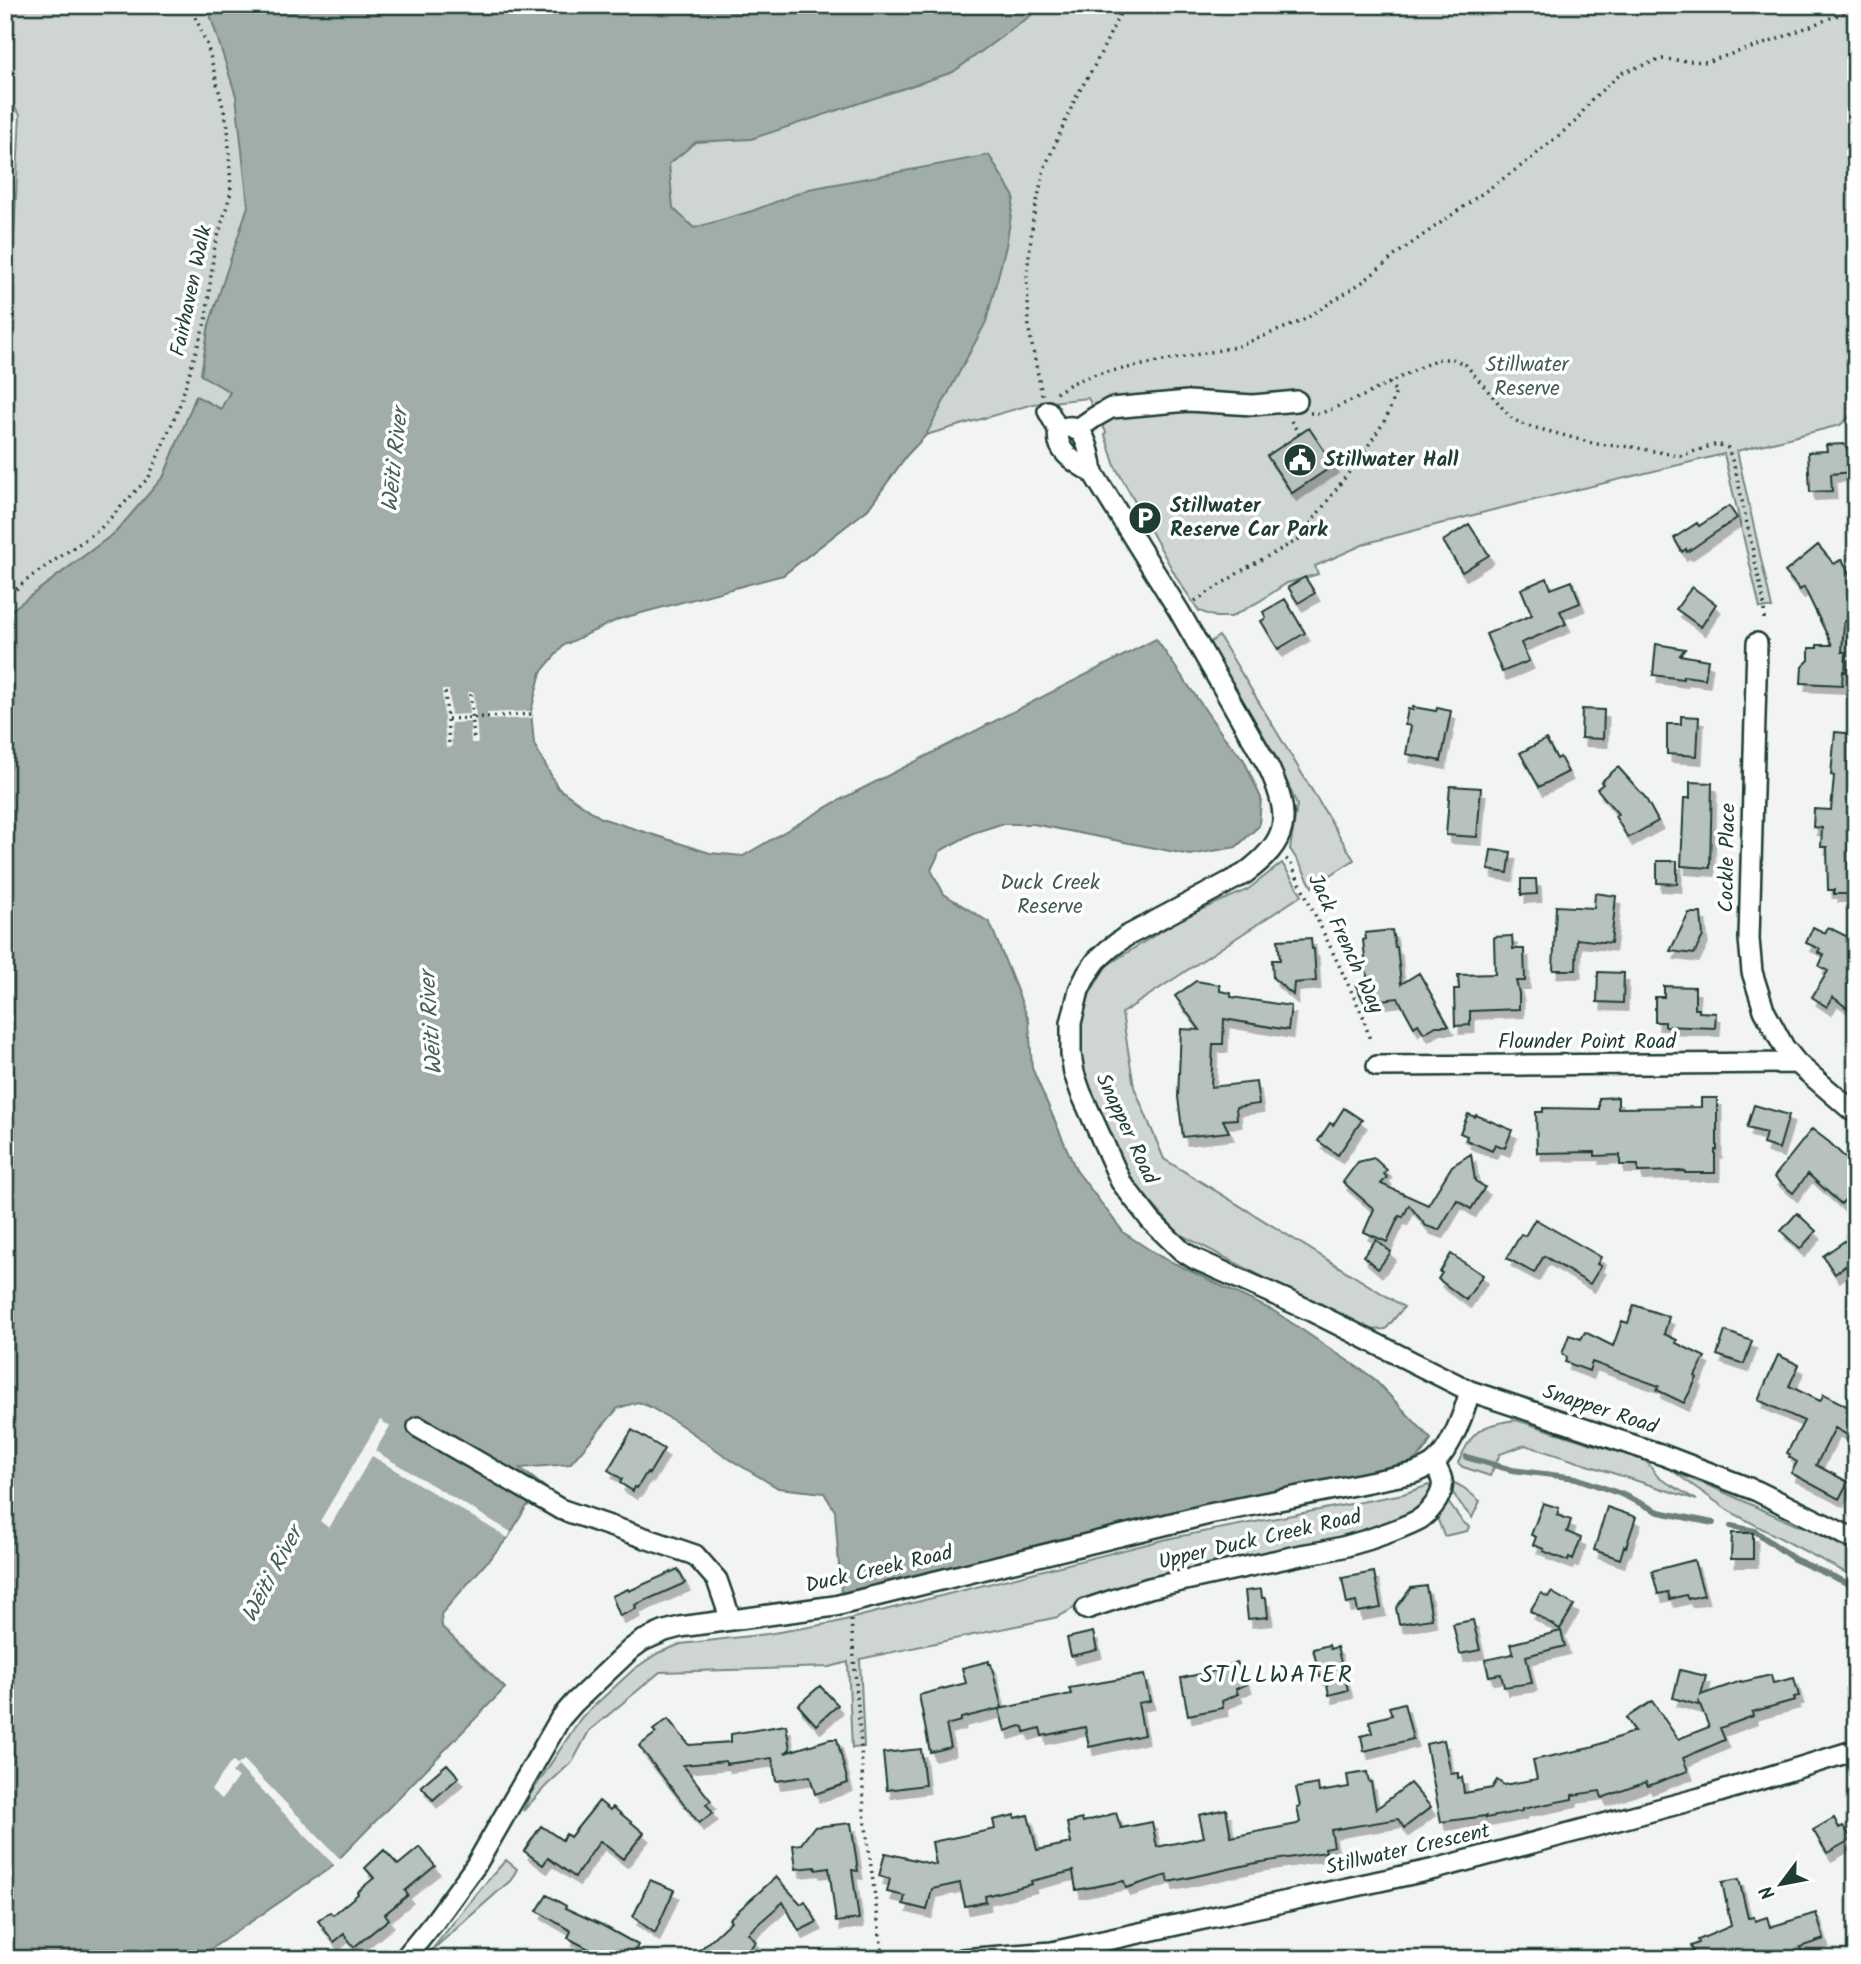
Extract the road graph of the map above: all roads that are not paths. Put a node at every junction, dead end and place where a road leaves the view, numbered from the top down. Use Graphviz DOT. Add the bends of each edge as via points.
graph roads {
  1 [pos="1297,401"];
  2 [pos="1046,406"];
  3 [pos="1068,431"];
  4 [pos="1757,643"];
  5 [pos="1797,1063"];
  6 [pos="1377,1066"];
  7 [pos="1856,1114"];
  8 [pos="1470,1391"];
  9 [pos="418,1427"];
  10 [pos="1434,1463"];
  11 [pos="1856,1540"];
  12 [pos="1086,1609"];
  13 [pos="731,1620"];
  14 [pos="1856,1750"];
  15 [pos="404,1959"];
  16 [pos="962,1959"];
  1 -- 3 [label="street" via="1253,405 1188,401 1111,408"];
  2 -- 3 [label="street, Snapper Road"];
  3 -- 8 [label="street, Snapper Road" via="1058,439 1069,457 1093,473 1179,611 1269,768 1283,809 1282,832 1270,852 1252,868 1125,937 1092,967 1079,990 1070,1023 1070,1054 1081,1093 1121,1182 1150,1221 1182,1251"];
  4 -- 5 [label="street, Cockle Place" via="1749,939 1752,972 1764,1010"];
  5 -- 6 [label="street, Flounder Point Road"];
  5 -- 7 [label="street"];
  8 -- 10 [label="street" via="1458,1424"];
  8 -- 11 [label="street, Snapper Road" via="1757,1491"];
  9 -- 13 [label="street" via="559,1509 695,1555 717,1580"];
  10 -- 12 [label="street, Upper Duck Creek Road" via="1442,1487 1435,1503 1422,1518 1402,1527 1323,1553 1149,1588"];
  10 -- 13 [label="street, Duck Creek Road" via="1401,1477 1209,1514 835,1606"];
  13 -- 15 [label="street, Duck Creek Road" via="680,1627 642,1641 586,1689 560,1719 476,1865"];
  14 -- 16 [label="street, Stillwater Crescent" via="1435,1870 1052,1952"];
}
